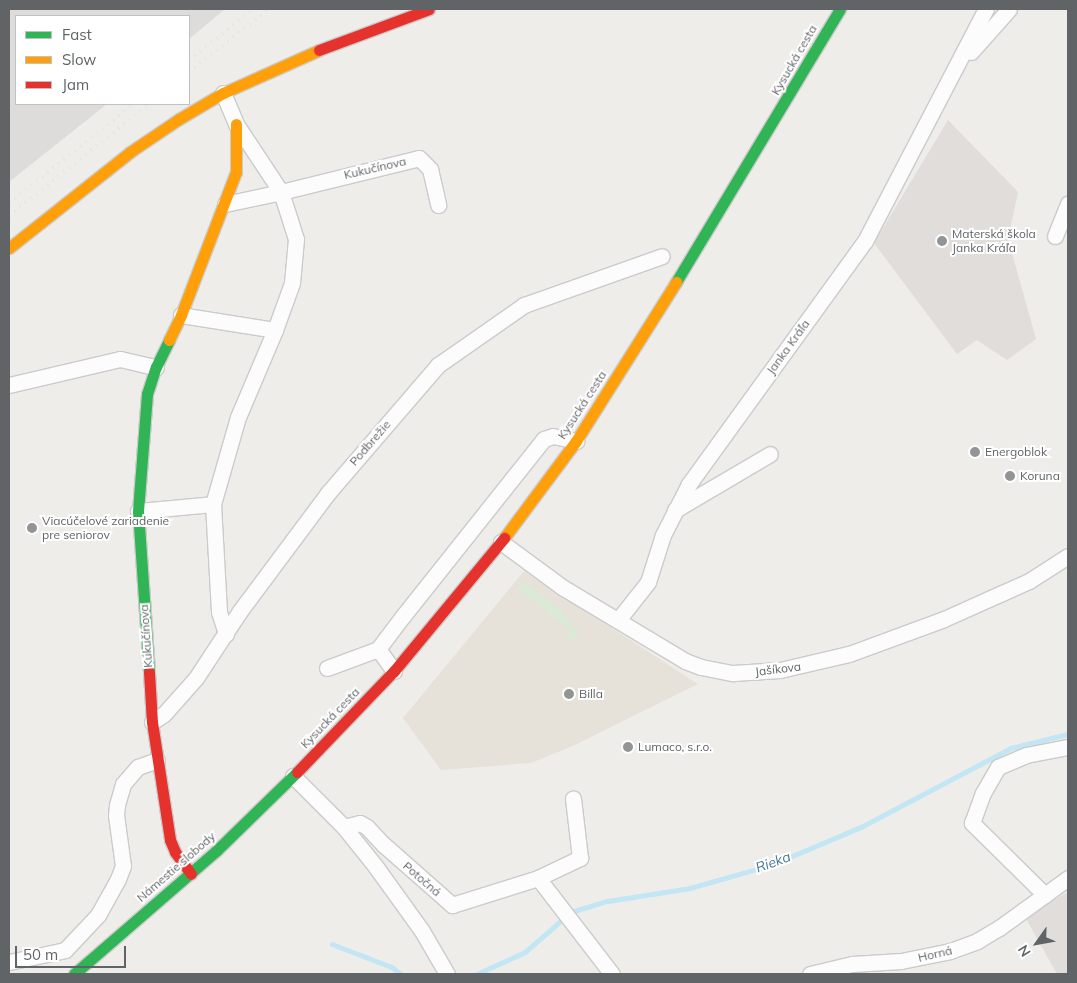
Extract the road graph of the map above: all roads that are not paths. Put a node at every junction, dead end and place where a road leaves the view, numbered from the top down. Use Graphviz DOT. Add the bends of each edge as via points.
graph roads {
  1 [pos="429,9"];
  2 [pos="840,9"];
  3 [pos="986,9"];
  4 [pos="1009,9"];
  5 [pos="955,70"];
  6 [pos="223,94"];
  7 [pos="236,124"];
  8 [pos="280,192"];
  9 [pos="225,204"];
  10 [pos="438,204"];
  11 [pos="1068,204"];
  12 [pos="1055,236"];
  13 [pos="9,248"];
  14 [pos="662,256"];
  15 [pos="181,315"];
  16 [pos="275,330"];
  17 [pos="156,367"];
  18 [pos="9,385"];
  19 [pos="576,441"];
  20 [pos="770,454"];
  21 [pos="212,504"];
  22 [pos="675,510"];
  23 [pos="138,511"];
  24 [pos="501,542"];
  25 [pos="1068,556"];
  26 [pos="618,620"];
  27 [pos="226,634"];
  28 [pos="378,649"];
  29 [pos="327,668"];
  30 [pos="394,671"];
  31 [pos="152,722"];
  32 [pos="1068,748"];
  33 [pos="157,760"];
  34 [pos="293,776"];
  35 [pos="573,798"];
  36 [pos="344,827"];
  37 [pos="191,874"];
  38 [pos="538,878"];
  39 [pos="1068,878"];
  40 [pos="1045,895"];
  41 [pos="9,962"];
  42 [pos="444,968"];
  43 [pos="74,974"];
  44 [pos="612,974"];
  45 [pos="810,974"];
  1 -- 6 [label="main road" via="300,57"];
  2 -- 19 [label="main road, Kysucká cesta" via="718,218"];
  3 -- 5 [label="street, Janka Kráľa"];
  4 -- 5 [label="street, Janka Kráľa"];
  5 -- 22 [label="street, Janka Kráľa" via="865,241 689,484"];
  6 -- 7 [label="street"];
  6 -- 13 [label="main road" via="130,152"];
  7 -- 8 [label="street"];
  7 -- 9 [label="main road, Kukučínova" via="236,172"];
  8 -- 9 [label="street, Kukučínova"];
  8 -- 10 [label="street, Kukučínova" via="419,158 430,169"];
  8 -- 16 [label="street" via="296,239 292,283"];
  9 -- 15 [label="main road, Kukučínova"];
  11 -- 12 [label="street"];
  14 -- 27 [label="street, Podbrežie" via="524,305 438,365 328,493"];
  15 -- 16 [label="street"];
  15 -- 17 [label="main road, Kukučínova"];
  16 -- 21 [label="street" via="238,417"];
  17 -- 18 [label="street" via="120,359"];
  17 -- 23 [label="main road, Kukučínova" via="144,410"];
  19 -- 24 [label="main road, Kysucká cesta"];
  19 -- 28 [label="street" via="553,436 544,439"];
  20 -- 22 [label="street"];
  21 -- 23 [label="street"];
  21 -- 27 [label="street" via="219,612"];
  22 -- 26 [label="street, Janka Kráľa" via="648,582"];
  23 -- 31 [label="main road, Kukučínova"];
  24 -- 26 [label="street, Jašíkova" via="562,587"];
  24 -- 30 [label="main road, Kysucká cesta"];
  25 -- 26 [label="street, Jašíkova" via="1029,581 944,619 849,654 780,670 733,673 701,667"];
  27 -- 31 [label="street, Podbrežie" via="196,678 164,714"];
  28 -- 29 [label="street"];
  28 -- 30 [label="street"];
  30 -- 34 [label="main road, Kysucká cesta"];
  31 -- 33 [label="main road, Kukučínova"];
  32 -- 40 [label="street" via="1026,754 998,767 983,793 972,823"];
  33 -- 37 [label="main road, Kukučínova" via="170,840"];
  33 -- 41 [label="street" via="138,767 123,784 116,816 123,866 98,915 65,950"];
  34 -- 36 [label="street"];
  34 -- 37 [label="main road, Námestie slobody"];
  35 -- 38 [label="street, Potočná" via="580,858"];
  36 -- 38 [label="street, Potočná" via="360,823 367,827 452,906"];
  36 -- 42 [label="street" via="399,897"];
  37 -- 43 [label="main road, Námestie slobody"];
  38 -- 44 [label="street"];
  39 -- 40 [label="street, Horná"];
  40 -- 45 [label="street, Horná" via="1000,928 950,951 901,961 852,964"];
}
